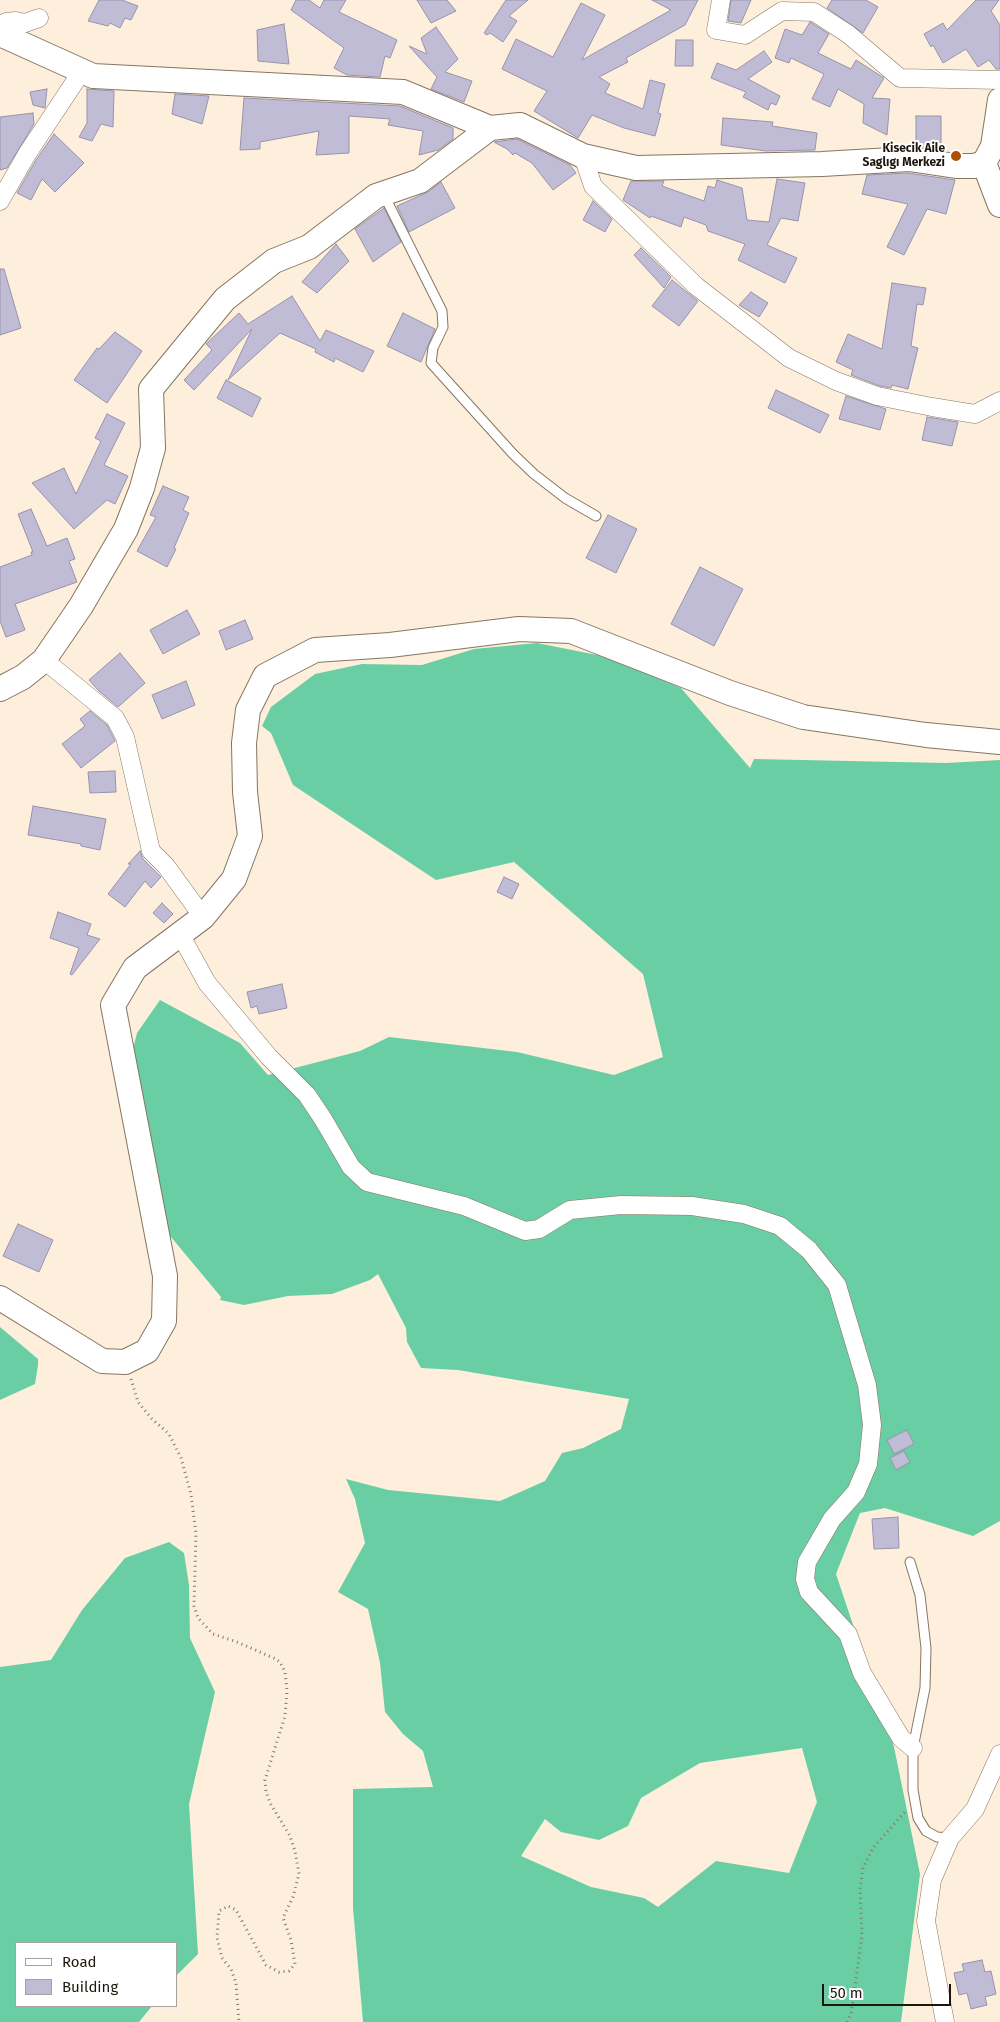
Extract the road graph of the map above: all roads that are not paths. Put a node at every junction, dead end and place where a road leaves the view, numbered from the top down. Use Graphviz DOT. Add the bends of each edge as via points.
graph roads {
  1 [pos="721,0"];
  2 [pos="39,18"];
  3 [pos="0,29"];
  4 [pos="0,34"];
  5 [pos="82,71"];
  6 [pos="1000,80"];
  7 [pos="1000,100"];
  8 [pos="490,128"];
  9 [pos="583,156"];
  10 [pos="984,163"];
  11 [pos="383,194"];
  12 [pos="0,201"];
  13 [pos="1000,204"];
  14 [pos="1000,401"];
  15 [pos="596,516"];
  16 [pos="44,660"];
  17 [pos="0,689"];
  18 [pos="1000,742"];
  19 [pos="204,917"];
  20 [pos="180,934"];
  21 [pos="0,1298"];
  22 [pos="910,1562"];
  23 [pos="913,1748"];
  24 [pos="1000,1754"];
  25 [pos="950,1838"];
  26 [pos="945,2022"];
  1 -- 6 [label="street" via="716,30 745,35 782,11 814,12 848,34 900,78"];
  2 -- 3 [label="street" via="25,23 6,22"];
  4 -- 5 [label="street"];
  5 -- 8 [label="street" via="93,76 403,92"];
  5 -- 12 [label="street"];
  7 -- 10 [label="street" via="993,146"];
  8 -- 9 [label="street" via="520,125"];
  8 -- 11 [label="street" via="420,181"];
  9 -- 10 [label="street" via="636,168 909,159 956,166"];
  9 -- 14 [label="street" via="593,186 696,286 789,358 877,396 975,414"];
  10 -- 13 [label="street"];
  11 -- 15 [label="lane" via="442,311 443,327 430,364 534,474"];
  11 -- 16 [label="street" via="309,247 274,261 225,299 151,389 153,448 126,529 81,606"];
  16 -- 17 [label="street" via="24,677"];
  16 -- 19 [label="street" via="115,718 125,737 150,851 166,866"];
  18 -- 19 [label="street" via="803,717 730,693 571,631 519,629 390,645 315,650 265,676 248,710 244,743 250,836 234,879"];
  19 -- 20 [label="street"];
  20 -- 21 [label="street" via="135,968 113,1005 165,1276 164,1321 147,1351 125,1362 102,1361"];
  20 -- 23 [label="street" via="207,983 269,1057 307,1095 350,1167 367,1182 464,1206 525,1230 539,1229 570,1210 621,1205 692,1206 744,1214 780,1226 809,1250 837,1285 867,1385 872,1425 868,1464 856,1492 832,1519 807,1562 805,1579 809,1592 848,1634 862,1673 901,1738"];
  22 -- 23 [label="lane" via="920,1594 926,1648 925,1688"];
  23 -- 25 [label="lane" via="918,1818 926,1831 937,1837"];
  24 -- 25 [label="street" via="976,1809"];
  25 -- 26 [label="street" via="932,1880 926,1921"];
}
